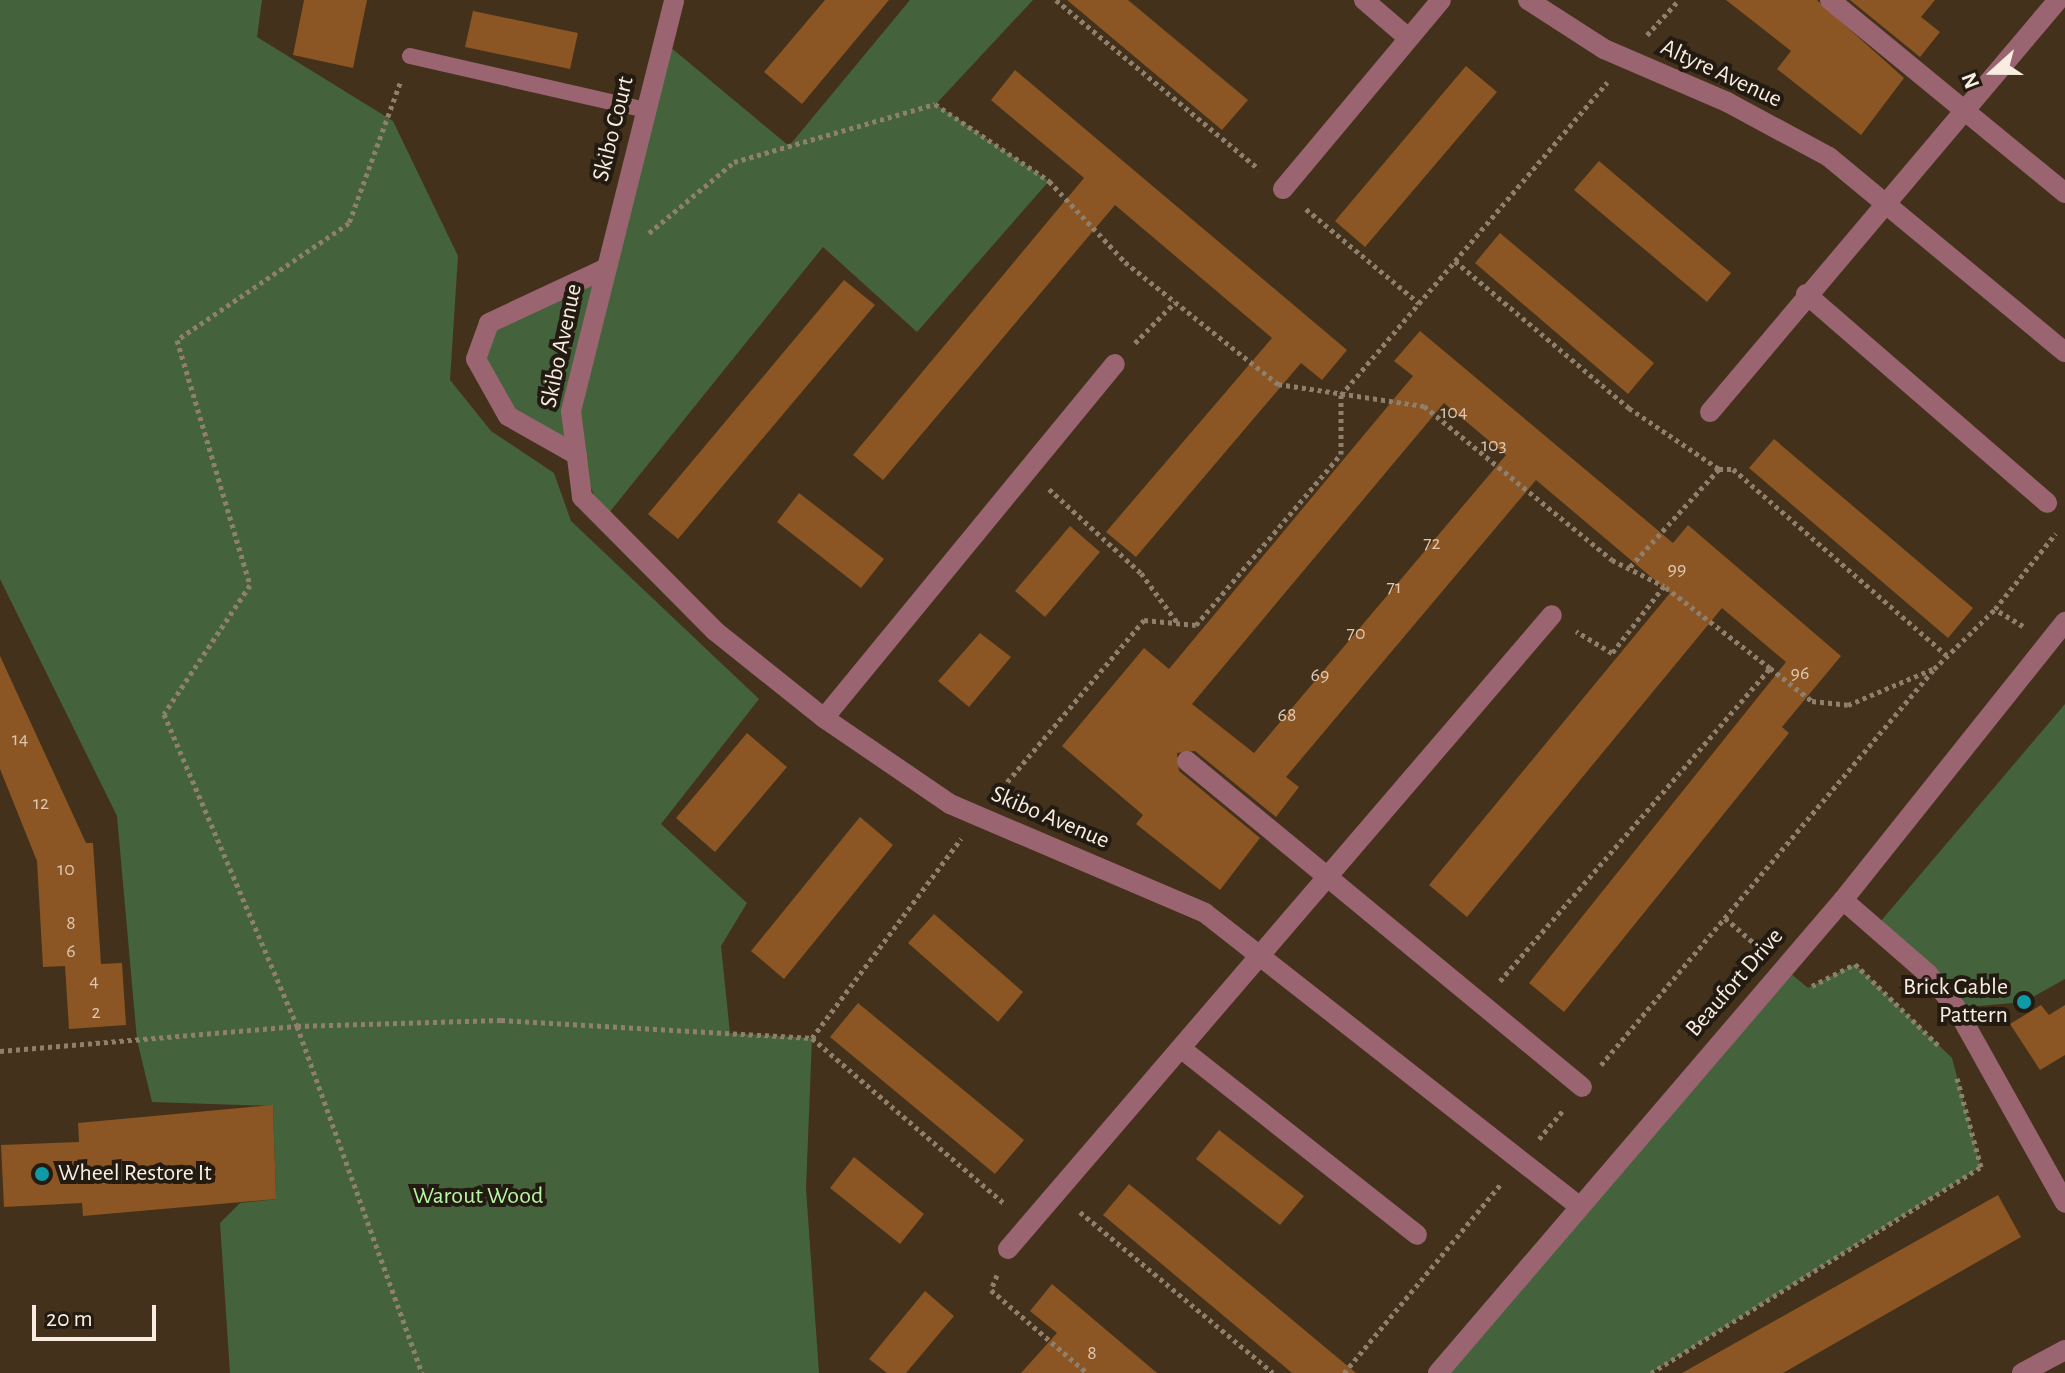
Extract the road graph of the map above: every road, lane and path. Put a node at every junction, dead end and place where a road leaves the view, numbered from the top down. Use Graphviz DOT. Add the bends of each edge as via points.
graph roads {
  1 [pos="672,0"];
  2 [pos="1056,0"];
  3 [pos="1364,0"];
  4 [pos="1441,0"];
  5 [pos="1528,0"];
  6 [pos="1679,0"];
  7 [pos="1830,0"];
  8 [pos="2058,0"];
  9 [pos="1407,37"];
  10 [pos="410,56"];
  11 [pos="1627,59"];
  12 [pos="1962,107"];
  13 [pos="646,110"];
  14 [pos="1283,189"];
  15 [pos="2065,193"];
  16 [pos="1882,207"];
  17 [pos="1455,261"];
  18 [pos="605,269"];
  19 [pos="1806,294"];
  20 [pos="1175,302"];
  21 [pos="1419,303"];
  22 [pos="2065,352"];
  23 [pos="1115,364"];
  24 [pos="1341,395"];
  25 [pos="1710,412"];
  26 [pos="577,455"];
  27 [pos="1719,469"];
  28 [pos="1028,470"];
  29 [pos="2047,503"];
  30 [pos="2065,522"];
  31 [pos="1629,568"];
  32 [pos="1664,586"];
  33 [pos="1995,609"];
  34 [pos="1552,615"];
  35 [pos="2065,622"];
  36 [pos="1178,623"];
  37 [pos="2041,652"];
  38 [pos="1947,656"];
  39 [pos="1770,668"];
  40 [pos="1934,669"];
  41 [pos="824,718"];
  42 [pos="1187,761"];
  43 [pos="978,816"];
  44 [pos="1327,878"];
  45 [pos="1843,900"];
  46 [pos="1725,918"];
  47 [pos="1262,954"];
  48 [pos="1783,967"];
  49 [pos="1478,1006"];
  50 [pos="297,1026"];
  51 [pos="812,1038"];
  52 [pos="1183,1050"];
  53 [pos="0,1051"];
  54 [pos="1952,1058"];
  55 [pos="1955,1072"];
  56 [pos="1582,1087"];
  57 [pos="1521,1160"];
  58 [pos="1057,1193"];
  59 [pos="2065,1203"];
  60 [pos="1578,1205"];
  61 [pos="1029,1225"];
  62 [pos="1417,1235"];
  63 [pos="1008,1249"];
  64 [pos="2065,1350"];
  65 [pos="422,1373"];
  66 [pos="1087,1373"];
  67 [pos="1273,1373"];
  68 [pos="1344,1373"];
  69 [pos="1438,1373"];
  70 [pos="1651,1373"];
  71 [pos="2022,1373"];
  1 -- 13 [label="street, Skibo Court"];
  2 -- 14 [label="path"];
  3 -- 9 [label="street"];
  4 -- 9 [label="street"];
  5 -- 11 [label="street, Altyre Avenue"];
  6 -- 11 [label="path"];
  7 -- 12 [label="street"];
  8 -- 12 [label="street"];
  9 -- 14 [label="street"];
  10 -- 13 [label="lane"];
  10 -- 50 [label="path" via="349,223 177,340 250,585 164,714"];
  11 -- 16 [label="street, Altyre Avenue" via="1829,157"];
  11 -- 17 [label="path"];
  12 -- 15 [label="street"];
  12 -- 16 [label="street"];
  13 -- 18 [label="street, Skibo Court"];
  14 -- 21 [label="path"];
  16 -- 19 [label="street"];
  16 -- 22 [label="street, Altyre Avenue"];
  17 -- 21 [label="path"];
  17 -- 27 [label="path" via="1629,408"];
  18 -- 20 [label="path" via="734,162 935,104 1049,181 1125,262"];
  18 -- 26 [label="street, Skibo Avenue" via="571,411"];
  18 -- 26 [label="street, Skibo Avenue" via="489,323 476,359 508,416"];
  19 -- 25 [label="street"];
  19 -- 29 [label="street"];
  20 -- 23 [label="path"];
  20 -- 24 [label="path" via="1278,384"];
  21 -- 24 [label="path"];
  23 -- 28 [label="street"];
  24 -- 31 [label="path" via="1424,406"];
  24 -- 36 [label="path" via="1341,454 1196,625"];
  26 -- 41 [label="street, Skibo Avenue" via="582,497 715,631"];
  27 -- 31 [label="path"];
  27 -- 38 [label="path" via="1733,469"];
  28 -- 36 [label="path" via="1141,573"];
  28 -- 41 [label="street"];
  30 -- 33 [label="path"];
  31 -- 32 [label="path"];
  32 -- 34 [label="path" via="1612,653"];
  32 -- 39 [label="path"];
  33 -- 37 [label="path" via="2021,624"];
  33 -- 38 [label="path"];
  34 -- 44 [label="street"];
  35 -- 37 [label="street, Beaufort Drive"];
  36 -- 43 [label="path" via="1144,620"];
  37 -- 45 [label="street, Beaufort Drive"];
  38 -- 40 [label="path"];
  39 -- 40 [label="path" via="1812,701 1848,705"];
  39 -- 49 [label="path"];
  40 -- 46 [label="path"];
  41 -- 43 [label="street, Skibo Avenue" via="950,804"];
  42 -- 44 [label="street"];
  43 -- 47 [label="street, Skibo Avenue" via="1205,913"];
  43 -- 51 [label="path"];
  44 -- 47 [label="street"];
  44 -- 49 [label="street"];
  45 -- 48 [label="street, Beaufort Drive"];
  45 -- 59 [label="street" via="1928,974 1956,1008"];
  46 -- 48 [label="path"];
  46 -- 56 [label="path"];
  47 -- 52 [label="street"];
  47 -- 57 [label="street, Skibo Avenue"];
  48 -- 54 [label="path" via="1808,988 1855,964"];
  48 -- 60 [label="street, Beaufort Drive"];
  49 -- 56 [label="street"];
  50 -- 51 [label="path" via="501,1020"];
  50 -- 53 [label="path"];
  50 -- 65 [label="path"];
  51 -- 61 [label="path"];
  52 -- 58 [label="street"];
  52 -- 62 [label="street"];
  55 -- 70 [label="path" via="1981,1167"];
  56 -- 57 [label="path"];
  57 -- 60 [label="street, Skibo Avenue"];
  57 -- 68 [label="path"];
  58 -- 61 [label="street"];
  58 -- 67 [label="path"];
  60 -- 69 [label="street, Beaufort Drive"];
  61 -- 63 [label="street"];
  63 -- 66 [label="path" via="991,1290"];
  64 -- 71 [label="street"];
}
